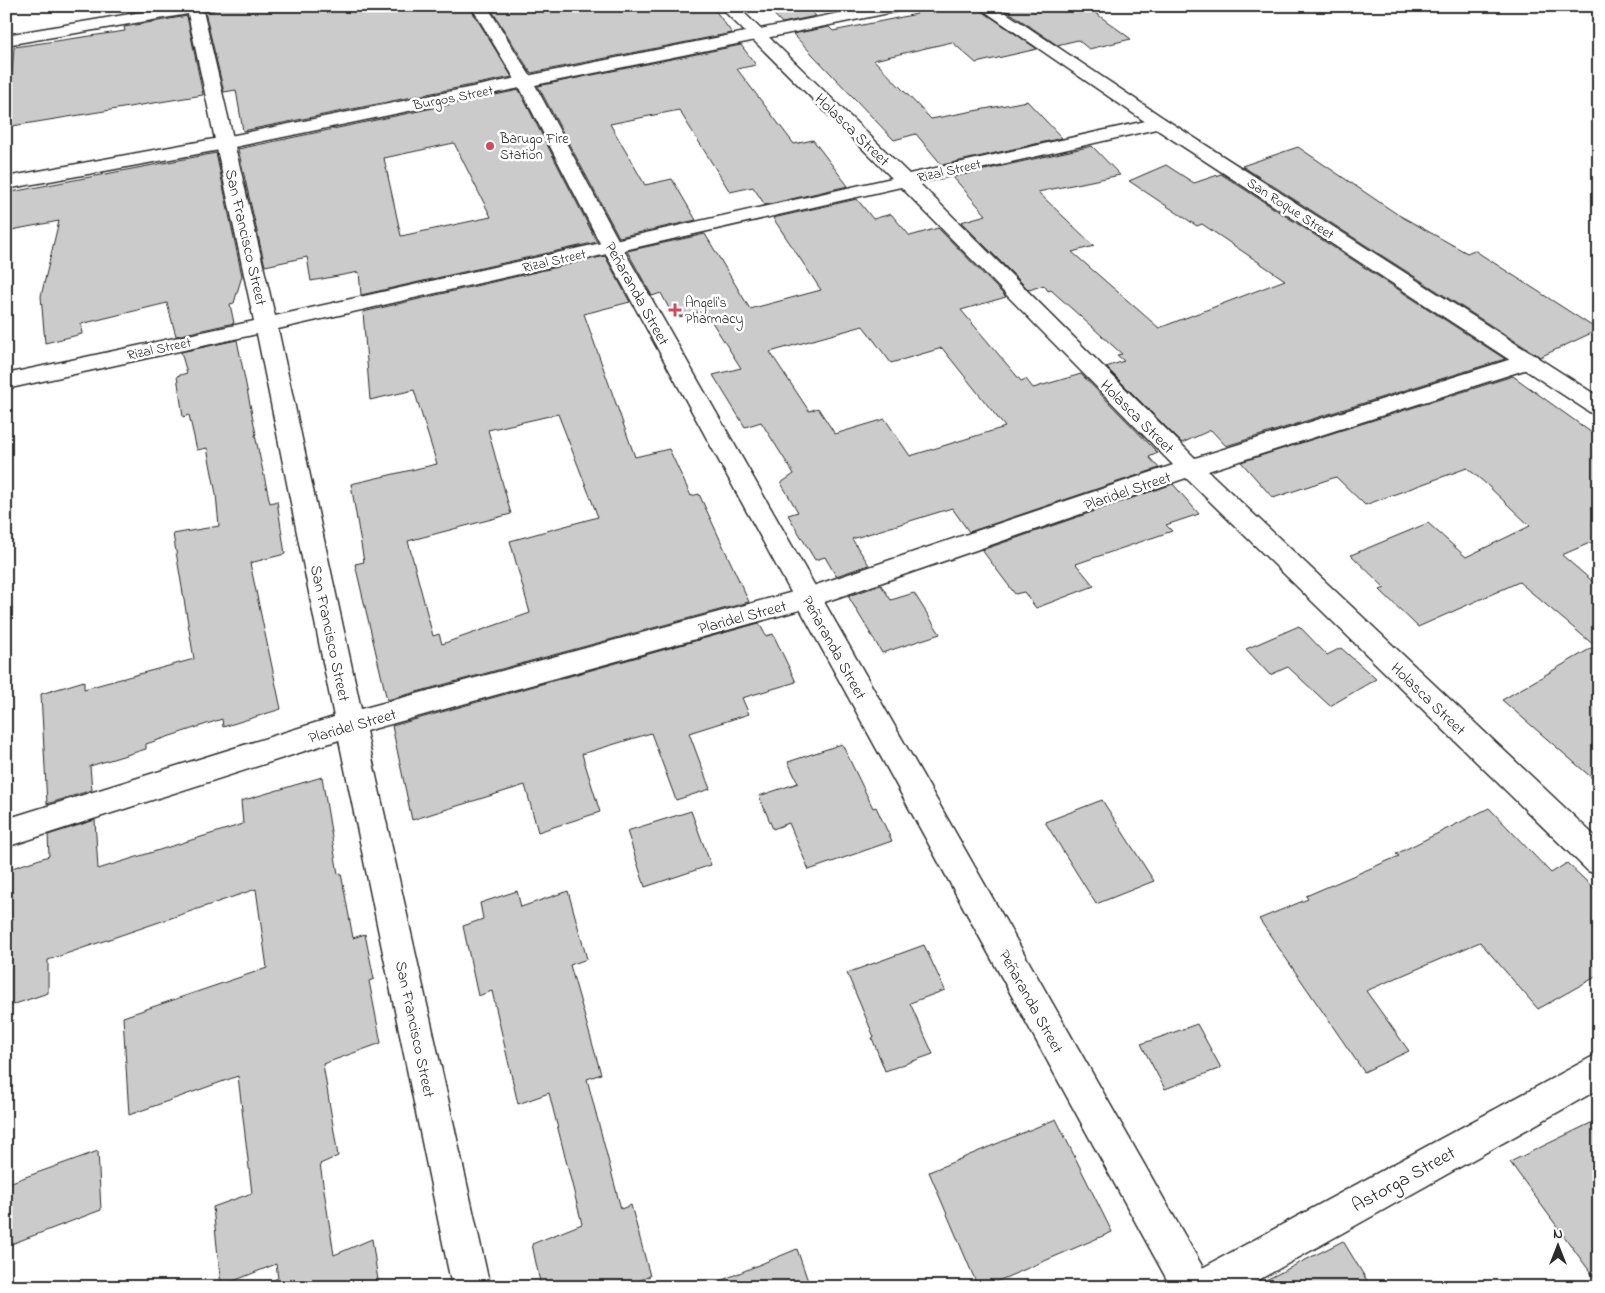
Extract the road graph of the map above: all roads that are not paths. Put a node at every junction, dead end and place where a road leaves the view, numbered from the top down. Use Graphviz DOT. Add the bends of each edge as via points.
graph roads {
  1 [pos="479,6"];
  2 [pos="727,6"];
  3 [pos="899,6"];
  4 [pos="985,6"];
  5 [pos="198,7"];
  6 [pos="756,34"];
  7 [pos="6,40"];
  8 [pos="525,82"];
  9 [pos="1160,123"];
  10 [pos="225,143"];
  11 [pos="906,180"];
  12 [pos="6,183"];
  13 [pos="612,247"];
  14 [pos="266,325"];
  15 [pos="1529,362"];
  16 [pos="6,382"];
  17 [pos="1599,408"];
  18 [pos="1190,468"];
  19 [pos="807,598"];
  20 [pos="350,724"];
  21 [pos="6,833"];
  22 [pos="1599,861"];
  23 [pos="1599,1070"];
  24 [pos="472,1287"];
  25 [pos="1192,1287"];
  26 [pos="1207,1287"];
  1 -- 8 [label="street, Peñaranda Street"];
  2 -- 6 [label="street, Holasca Street"];
  3 -- 6 [label="street, Burgos Street"];
  4 -- 9 [label="street, San Roque Street"];
  5 -- 7 [label="street"];
  5 -- 10 [label="street, San Francisco Street"];
  6 -- 8 [label="street, Burgos Street"];
  6 -- 11 [label="street, Holasca Street"];
  8 -- 10 [label="street, Burgos Street"];
  8 -- 13 [label="street, Peñaranda Street"];
  9 -- 11 [label="street, Rizal Street"];
  9 -- 15 [label="street, San Roque Street"];
  10 -- 12 [label="street, Burgos Street"];
  10 -- 14 [label="street, San Francisco Street"];
  11 -- 13 [label="street, Rizal Street"];
  11 -- 18 [label="street, Holasca Street"];
  13 -- 14 [label="street, Rizal Street"];
  13 -- 19 [label="street, Peñaranda Street"];
  14 -- 16 [label="street, Rizal Street"];
  14 -- 20 [label="street, San Francisco Street"];
  15 -- 17 [label="street, San Roque Street"];
  15 -- 18 [label="street, Plaridel Street"];
  18 -- 19 [label="street, Plaridel Street"];
  18 -- 22 [label="street, Holasca Street"];
  19 -- 20 [label="street, Plaridel Street"];
  19 -- 25 [label="street, Peñaranda Street"];
  20 -- 21 [label="street, Plaridel Street"];
  20 -- 24 [label="street, San Francisco Street"];
  23 -- 26 [label="street, Astorga Street"];
}
